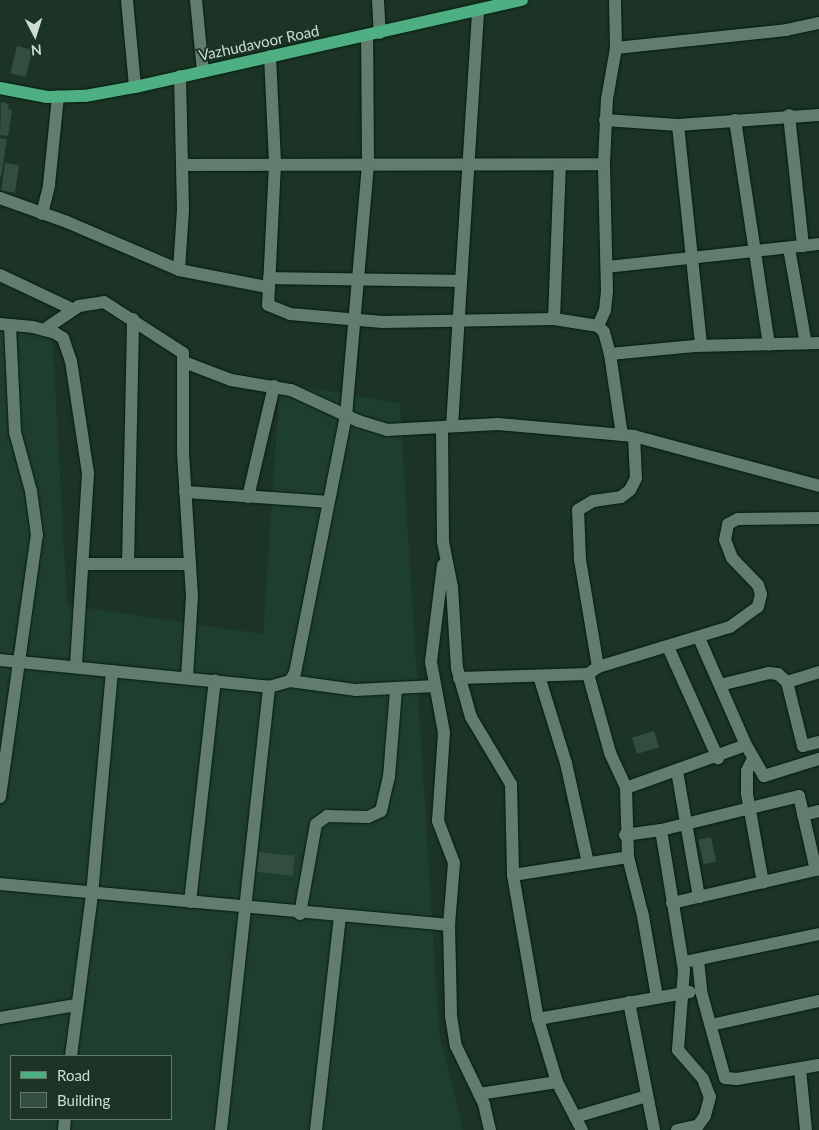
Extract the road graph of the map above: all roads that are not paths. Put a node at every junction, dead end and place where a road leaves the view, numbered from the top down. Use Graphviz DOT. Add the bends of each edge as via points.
graph roads {
  1 [pos="127,0"];
  2 [pos="196,0"];
  3 [pos="378,0"];
  4 [pos="522,0"];
  5 [pos="615,0"];
  6 [pos="478,11"];
  7 [pos="819,23"];
  8 [pos="374,34"];
  9 [pos="616,48"];
  10 [pos="270,56"];
  11 [pos="203,72"];
  12 [pos="180,76"];
  13 [pos="0,88"];
  14 [pos="135,88"];
  15 [pos="58,96"];
  16 [pos="819,115"];
  17 [pos="789,116"];
  18 [pos="605,120"];
  19 [pos="735,120"];
  20 [pos="678,125"];
  21 [pos="275,164"];
  22 [pos="368,164"];
  23 [pos="604,164"];
  24 [pos="182,165"];
  25 [pos="560,165"];
  26 [pos="469,166"];
  27 [pos="0,198"];
  28 [pos="42,214"];
  29 [pos="819,244"];
  30 [pos="803,246"];
  31 [pos="788,248"];
  32 [pos="755,253"];
  33 [pos="692,260"];
  34 [pos="607,267"];
  35 [pos="179,270"];
  36 [pos="0,275"];
  37 [pos="359,281"];
  38 [pos="459,281"];
  39 [pos="268,282"];
  40 [pos="72,309"];
  41 [pos="554,319"];
  42 [pos="133,320"];
  43 [pos="355,320"];
  44 [pos="457,320"];
  45 [pos="5,324"];
  46 [pos="598,326"];
  47 [pos="45,329"];
  48 [pos="769,344"];
  49 [pos="813,344"];
  50 [pos="701,345"];
  51 [pos="610,354"];
  52 [pos="184,362"];
  53 [pos="274,386"];
  54 [pos="346,416"];
  55 [pos="447,427"];
  56 [pos="628,435"];
  57 [pos="819,486"];
  58 [pos="185,492"];
  59 [pos="248,497"];
  60 [pos="327,502"];
  61 [pos="819,518"];
  62 [pos="444,558"];
  63 [pos="84,564"];
  64 [pos="128,564"];
  65 [pos="190,564"];
  66 [pos="699,638"];
  67 [pos="668,647"];
  68 [pos="0,660"];
  69 [pos="18,662"];
  70 [pos="76,667"];
  71 [pos="593,670"];
  72 [pos="112,671"];
  73 [pos="819,672"];
  74 [pos="539,676"];
  75 [pos="187,678"];
  76 [pos="459,678"];
  77 [pos="215,680"];
  78 [pos="290,682"];
  79 [pos="787,682"];
  80 [pos="720,685"];
  81 [pos="435,686"];
  82 [pos="269,687"];
  83 [pos="396,690"];
  84 [pos="819,742"];
  85 [pos="746,745"];
  86 [pos="718,758"];
  87 [pos="753,759"];
  88 [pos="819,759"];
  89 [pos="677,771"];
  90 [pos="626,788"];
  91 [pos="0,797"];
  92 [pos="748,808"];
  93 [pos="819,811"];
  94 [pos="803,815"];
  95 [pos="686,823"];
  96 [pos="661,830"];
  97 [pos="625,835"];
  98 [pos="628,857"];
  99 [pos="588,863"];
  100 [pos="817,869"];
  101 [pos="513,875"];
  102 [pos="763,883"];
  103 [pos="0,884"];
  104 [pos="92,895"];
  105 [pos="699,897"];
  106 [pos="190,902"];
  107 [pos="672,903"];
  108 [pos="243,908"];
  109 [pos="300,914"];
  110 [pos="340,917"];
  111 [pos="449,925"];
  112 [pos="819,934"];
  113 [pos="698,960"];
  114 [pos="682,963"];
  115 [pos="701,991"];
  116 [pos="683,992"];
  117 [pos="657,997"];
  118 [pos="819,1001"];
  119 [pos="629,1002"];
  120 [pos="76,1005"];
  121 [pos="0,1018"];
  122 [pos="538,1018"];
  123 [pos="711,1025"];
  124 [pos="72,1055"];
  125 [pos="819,1065"];
  126 [pos="800,1069"];
  127 [pos="557,1082"];
  128 [pos="479,1094"];
  129 [pos="646,1096"];
  130 [pos="575,1116"];
  131 [pos="696,1128"];
  132 [pos="221,1130"];
  133 [pos="316,1130"];
  134 [pos="490,1130"];
  135 [pos="582,1130"];
  136 [pos="654,1130"];
  137 [pos="676,1130"];
  138 [pos="806,1130"];
  1 -- 14 [label="street"];
  2 -- 11 [label="street"];
  3 -- 8 [label="street"];
  4 -- 6 [label="main road, Vazhudavoor Road"];
  5 -- 9 [label="street"];
  6 -- 8 [label="main road, Vazhudavoor Road"];
  6 -- 26 [label="street"];
  7 -- 9 [label="street" via="786,30"];
  8 -- 10 [label="main road, Vazhudavoor Road"];
  8 -- 22 [label="street"];
  9 -- 18 [label="street"];
  10 -- 11 [label="main road, Vazhudavoor Road"];
  10 -- 21 [label="street"];
  11 -- 12 [label="main road, Vazhudavoor Road"];
  12 -- 14 [label="main road, Vazhudavoor Road"];
  12 -- 24 [label="street"];
  13 -- 15 [label="main road, Vazhudavoor Road"];
  14 -- 15 [label="main road, Vazhudavoor Road"];
  15 -- 28 [label="street" via="49,185"];
  16 -- 17 [label="street"];
  17 -- 19 [label="street"];
  17 -- 30 [label="street"];
  18 -- 20 [label="street"];
  18 -- 23 [label="street"];
  19 -- 20 [label="street"];
  19 -- 32 [label="street"];
  20 -- 33 [label="street"];
  21 -- 22 [label="street"];
  21 -- 24 [label="street"];
  21 -- 39 [label="street" via="273,252"];
  22 -- 26 [label="street"];
  22 -- 37 [label="street"];
  23 -- 25 [label="street"];
  23 -- 34 [label="street"];
  24 -- 35 [label="street" via="183,230"];
  25 -- 26 [label="street"];
  25 -- 41 [label="street"];
  26 -- 38 [label="street"];
  27 -- 28 [label="street"];
  28 -- 35 [label="street"];
  29 -- 30 [label="street"];
  30 -- 31 [label="street"];
  31 -- 32 [label="street"];
  31 -- 49 [label="street"];
  32 -- 33 [label="street"];
  32 -- 48 [label="street"];
  33 -- 34 [label="street"];
  33 -- 50 [label="street"];
  34 -- 46 [label="street" via="606,302"];
  35 -- 39 [label="street"];
  36 -- 40 [label="street"];
  37 -- 38 [label="street"];
  37 -- 39 [label="street"];
  37 -- 43 [label="street"];
  38 -- 44 [label="street"];
  39 -- 43 [label="street" via="266,301 276,310"];
  40 -- 42 [label="street" via="104,302"];
  40 -- 47 [label="street"];
  41 -- 44 [label="street"];
  41 -- 46 [label="street"];
  42 -- 52 [label="street" via="178,348 183,353"];
  42 -- 64 [label="street"];
  43 -- 44 [label="street"];
  43 -- 54 [label="street"];
  44 -- 55 [label="street"];
  45 -- 47 [label="street"];
  45 -- 69 [label="street" via="15,432 31,492 37,535"];
  46 -- 51 [label="street" via="604,332"];
  47 -- 63 [label="street" via="63,338 66,344 86,448"];
  48 -- 49 [label="street"];
  48 -- 50 [label="street"];
  50 -- 51 [label="street"];
  51 -- 56 [label="street"];
  52 -- 53 [label="street" via="231,380"];
  52 -- 58 [label="street"];
  53 -- 54 [label="street" via="291,390"];
  53 -- 59 [label="street"];
  54 -- 55 [label="street" via="387,430"];
  54 -- 60 [label="street"];
  55 -- 56 [label="street" via="498,424"];
  55 -- 62 [label="street"];
  56 -- 57 [label="street"];
  56 -- 71 [label="street" via="636,478 630,490 621,497 593,501 578,510 580,559"];
  58 -- 59 [label="street"];
  58 -- 65 [label="street"];
  59 -- 60 [label="street"];
  60 -- 78 [label="street" via="295,673"];
  61 -- 66 [label="street" via="738,519 728,524 725,540 742,573 758,585 761,594 758,607 730,627"];
  62 -- 76 [label="street" via="452,587"];
  62 -- 81 [label="street" via="432,648"];
  63 -- 64 [label="street"];
  63 -- 70 [label="street"];
  64 -- 65 [label="street"];
  65 -- 75 [label="street" via="192,621"];
  66 -- 67 [label="street"];
  66 -- 80 [label="street"];
  67 -- 71 [label="street"];
  67 -- 86 [label="street"];
  68 -- 69 [label="street"];
  69 -- 70 [label="street"];
  69 -- 91 [label="street"];
  70 -- 72 [label="street"];
  71 -- 74 [label="street"];
  71 -- 90 [label="street" via="610,753"];
  72 -- 75 [label="street"];
  72 -- 104 [label="street"];
  73 -- 79 [label="street"];
  74 -- 76 [label="street"];
  74 -- 99 [label="street" via="566,763"];
  75 -- 77 [label="street"];
  76 -- 101 [label="street" via="470,717 511,784"];
  77 -- 82 [label="street"];
  77 -- 106 [label="street"];
  78 -- 82 [label="street"];
  78 -- 83 [label="street" via="356,690"];
  79 -- 80 [label="street" via="778,674 769,673"];
  79 -- 84 [label="street" via="803,746"];
  80 -- 85 [label="street"];
  81 -- 83 [label="street"];
  81 -- 111 [label="street" via="444,733 438,821 454,863"];
  82 -- 108 [label="street"];
  83 -- 109 [label="street" via="389,777 381,811 368,817 327,816 316,824"];
  85 -- 86 [label="street"];
  85 -- 87 [label="street"];
  86 -- 89 [label="street"];
  87 -- 88 [label="street" via="764,776"];
  87 -- 92 [label="street" via="747,771"];
  89 -- 90 [label="street"];
  89 -- 95 [label="street"];
  90 -- 97 [label="street"];
  92 -- 94 [label="street" via="799,796"];
  92 -- 95 [label="street"];
  92 -- 102 [label="street"];
  93 -- 94 [label="street"];
  94 -- 100 [label="street"];
  95 -- 96 [label="street"];
  95 -- 105 [label="street"];
  96 -- 97 [label="street"];
  96 -- 107 [label="street"];
  97 -- 98 [label="street"];
  98 -- 99 [label="street"];
  98 -- 117 [label="street" via="643,916"];
  99 -- 101 [label="street"];
  100 -- 102 [label="street"];
  101 -- 122 [label="street"];
  102 -- 105 [label="street"];
  103 -- 104 [label="street"];
  104 -- 106 [label="street"];
  104 -- 120 [label="street"];
  105 -- 107 [label="street"];
  106 -- 108 [label="street"];
  107 -- 114 [label="street"];
  108 -- 109 [label="street"];
  108 -- 132 [label="street"];
  109 -- 110 [label="street"];
  110 -- 111 [label="street"];
  110 -- 133 [label="street"];
  111 -- 128 [label="street" via="453,1030 462,1059"];
  112 -- 113 [label="street"];
  113 -- 114 [label="street"];
  113 -- 115 [label="street"];
  114 -- 116 [label="street"];
  115 -- 116 [label="street"];
  115 -- 123 [label="street"];
  116 -- 117 [label="street"];
  116 -- 131 [label="street" via="678,1050 704,1079 710,1097 705,1116"];
  117 -- 119 [label="street"];
  118 -- 123 [label="street"];
  119 -- 122 [label="street"];
  119 -- 129 [label="street"];
  120 -- 121 [label="street"];
  120 -- 124 [label="street"];
  122 -- 127 [label="street"];
  123 -- 126 [label="street" via="725,1078"];
  125 -- 126 [label="street"];
  126 -- 138 [label="street"];
  127 -- 128 [label="street"];
  127 -- 130 [label="street"];
  128 -- 134 [label="street"];
  129 -- 130 [label="street"];
  129 -- 136 [label="street"];
  130 -- 135 [label="street"];
  131 -- 137 [label="street"];
}
